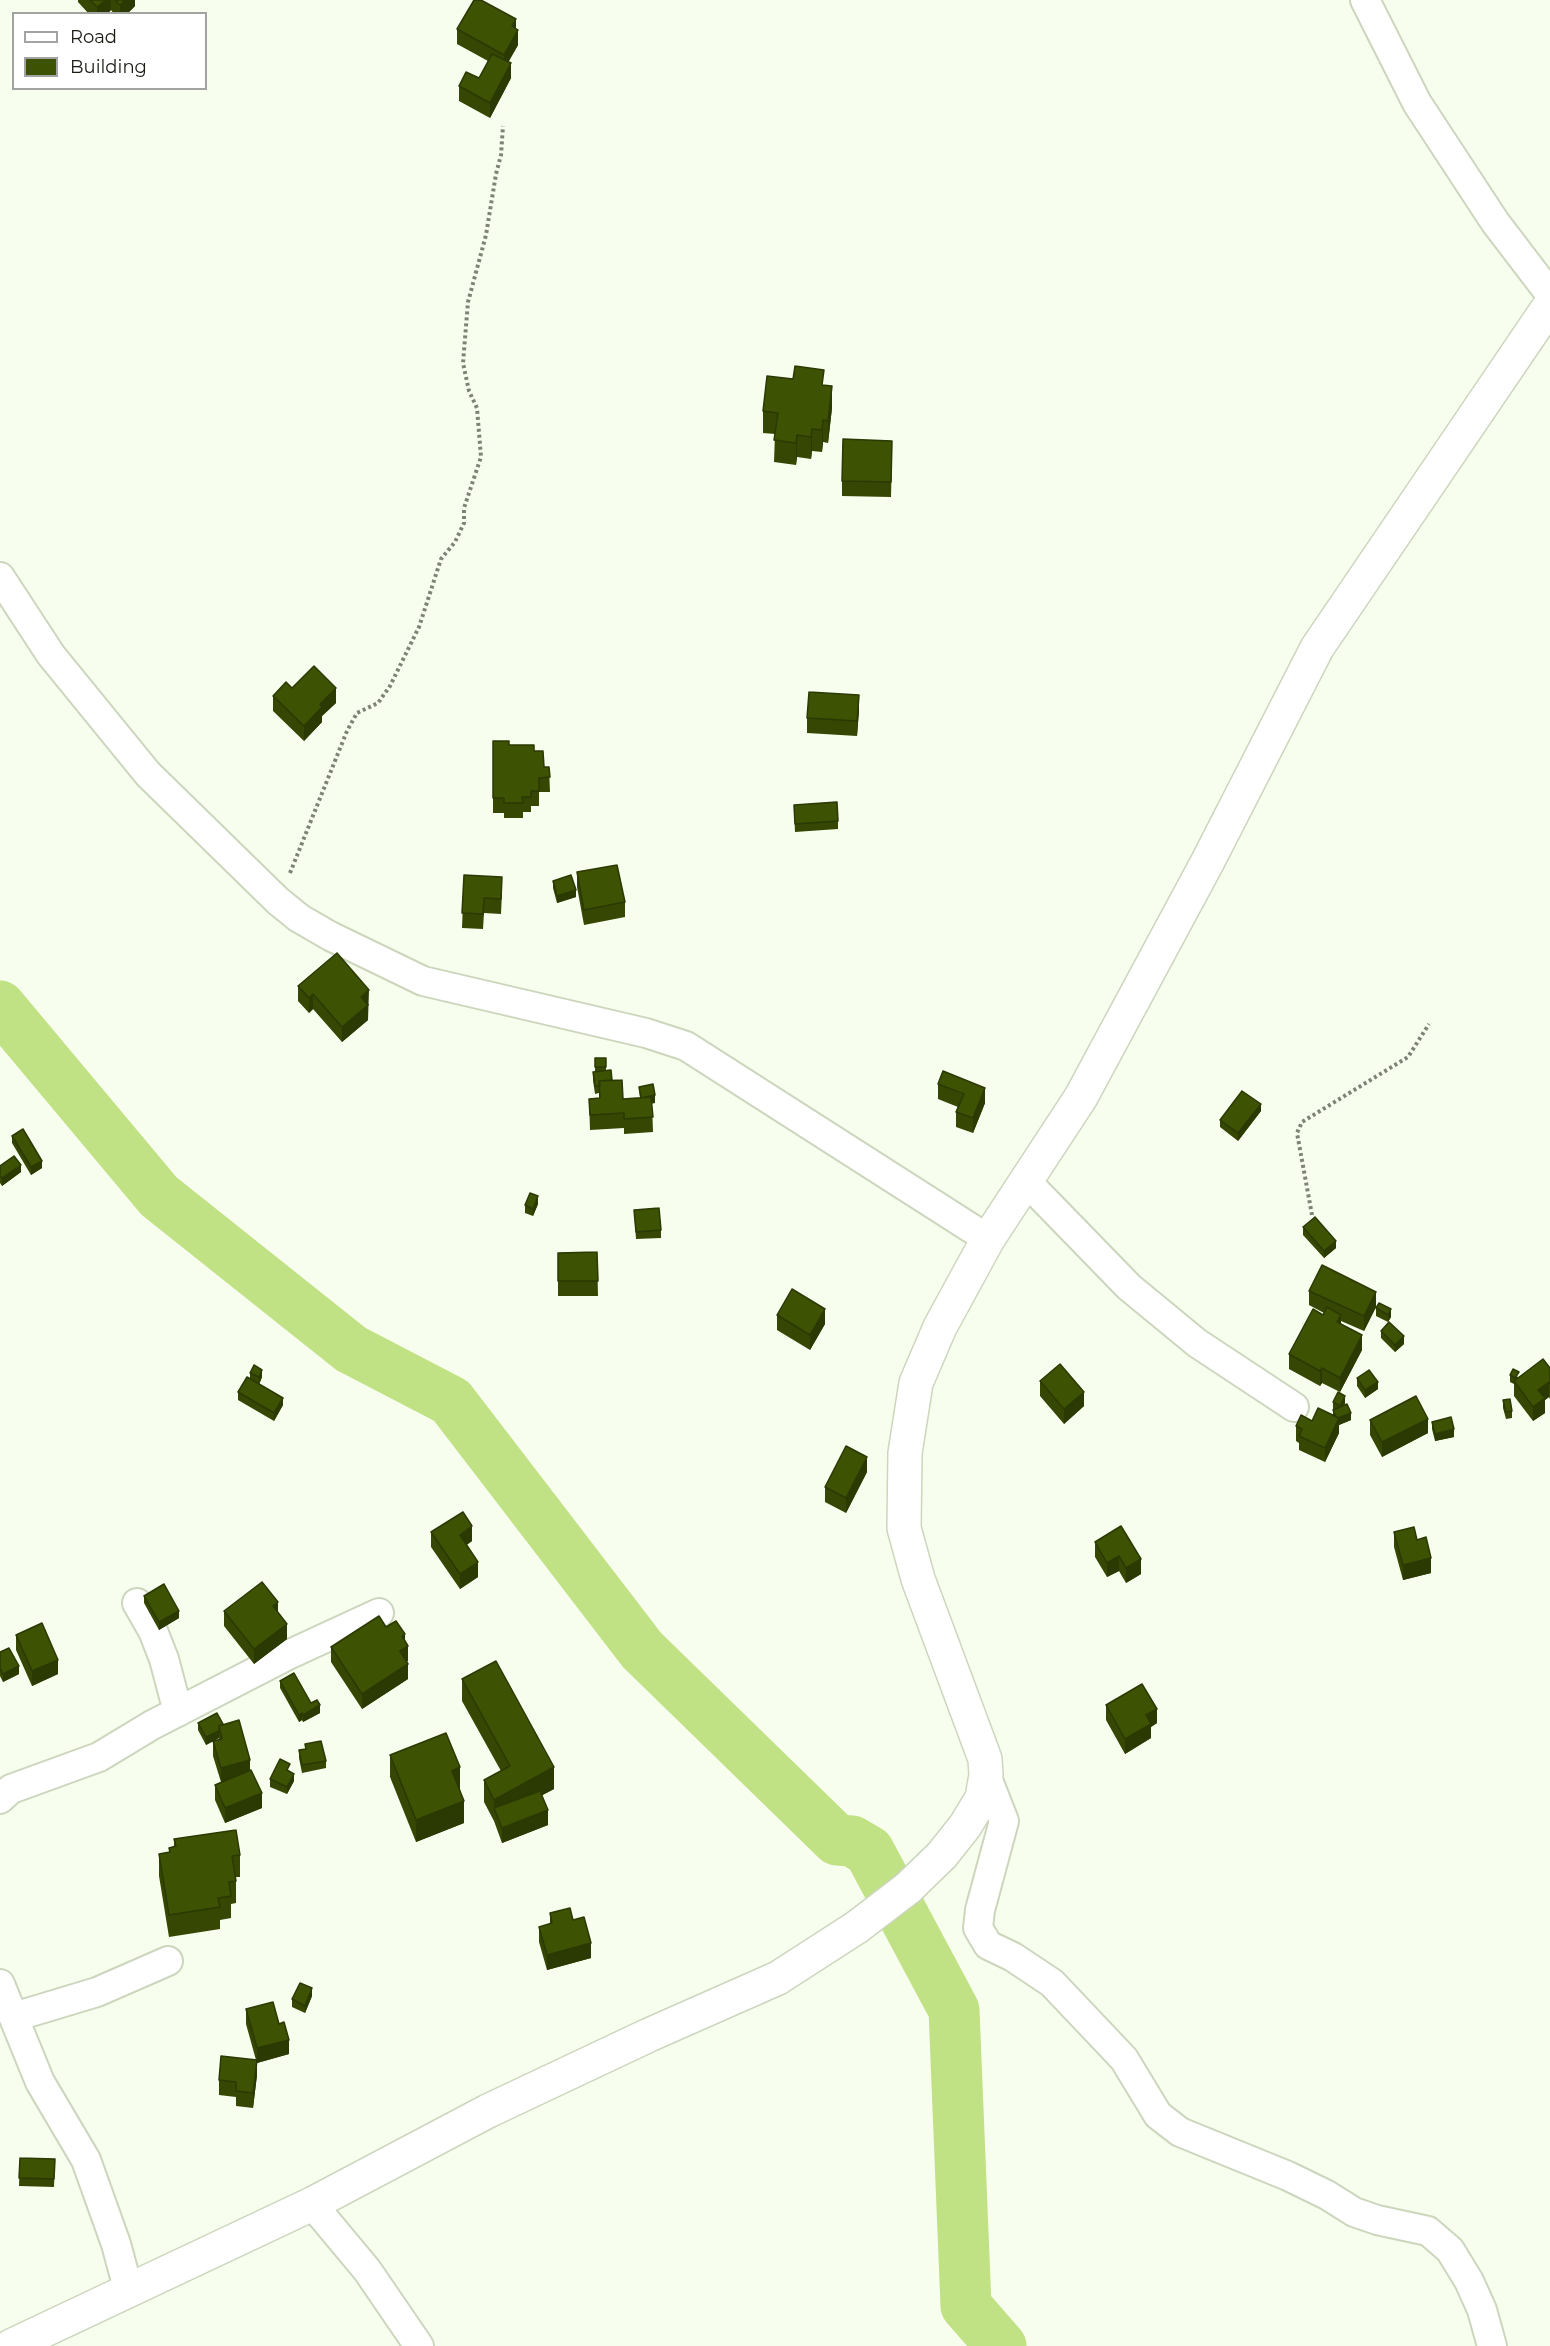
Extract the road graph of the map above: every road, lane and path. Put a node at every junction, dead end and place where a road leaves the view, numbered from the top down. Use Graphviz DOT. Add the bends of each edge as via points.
graph roads {
  1 [pos="1365,0"];
  2 [pos="503,126"];
  3 [pos="1550,294"];
  4 [pos="1550,305"];
  5 [pos="0,577"];
  6 [pos="278,901"];
  7 [pos="1429,1024"];
  8 [pos="1025,1180"];
  9 [pos="1312,1215"];
  10 [pos="988,1239"];
  11 [pos="1294,1407"];
  12 [pos="137,1603"];
  13 [pos="379,1613"];
  14 [pos="178,1712"];
  15 [pos="986,1775"];
  16 [pos="0,1799"];
  17 [pos="168,1961"];
  18 [pos="0,1984"];
  19 [pos="14,2017"];
  20 [pos="312,2204"];
  21 [pos="129,2292"];
  22 [pos="11,2346"];
  23 [pos="418,2346"];
  24 [pos="1492,2346"];
  1 -- 3 [label="street" via="1417,103 1495,222"];
  2 -- 6 [label="path" via="486,235 468,302 463,363 477,408 481,457 464,508 464,524 441,559 419,627 390,686 378,703 357,713 347,731"];
  4 -- 8 [label="main road" via="1317,648 1209,861 1081,1097"];
  5 -- 6 [label="street" via="51,655 147,774"];
  6 -- 10 [label="street" via="330,936 423,981 646,1033 686,1046"];
  7 -- 9 [label="path" via="1408,1058 1302,1122 1297,1133"];
  8 -- 10 [label="main road"];
  8 -- 11 [label="street" via="1129,1287 1197,1343"];
  10 -- 15 [label="main road" via="940,1327 916,1383 904,1453 904,1528 918,1579 985,1759"];
  12 -- 14 [label="street" via="164,1659"];
  13 -- 14 [label="street"];
  14 -- 16 [label="street" via="99,1757 11,1789"];
  15 -- 20 [label="main road" via="982,1798 942,1855 908,1888 857,1927 778,1978 489,2111"];
  15 -- 24 [label="street" via="1004,1821 980,1910 978,1928 988,1945 1052,1983 1124,2059 1158,2115 1180,2132 1288,2176 1354,2212 1428,2231 1450,2250 1469,2281"];
  17 -- 19 [label="street" via="97,1992"];
  18 -- 19 [label="street"];
  19 -- 21 [label="street" via="40,2082 86,2160"];
  20 -- 21 [label="main road"];
  20 -- 23 [label="street" via="367,2270"];
  21 -- 22 [label="main road"];
}
